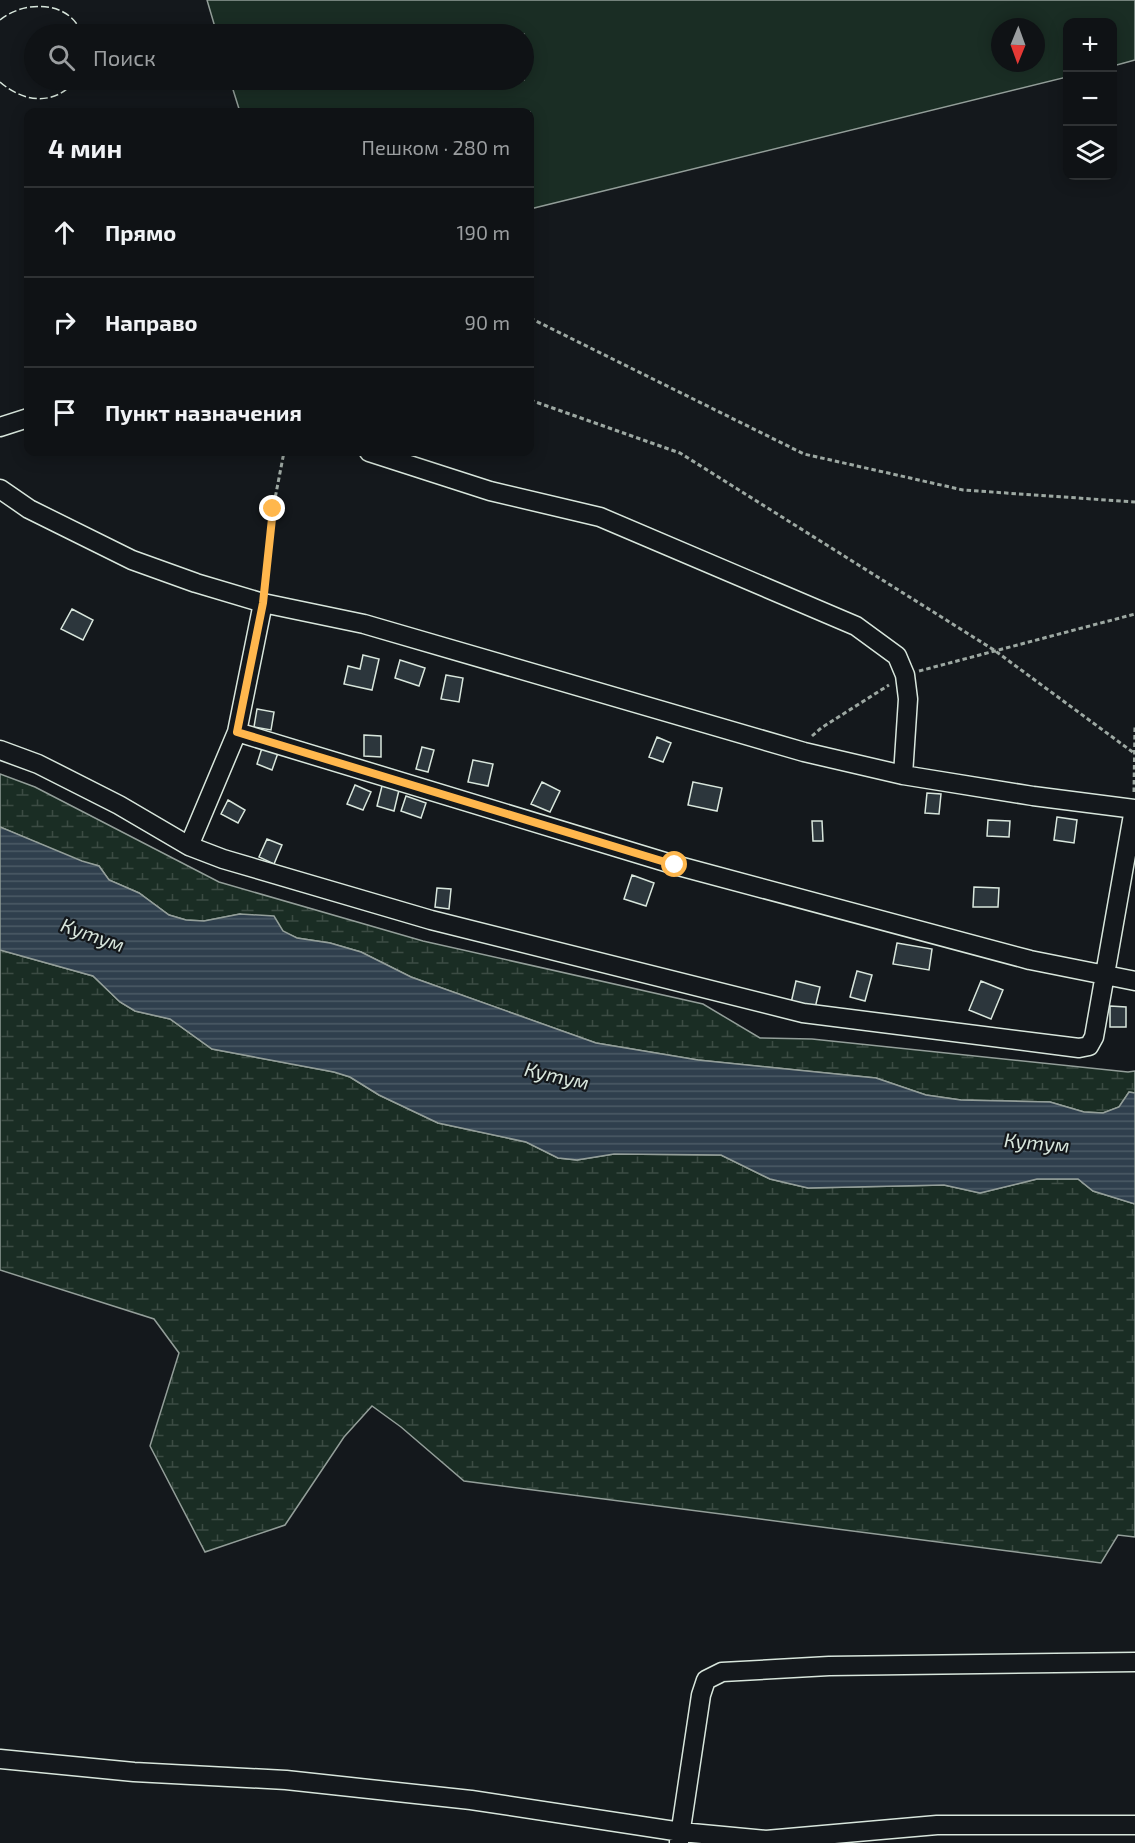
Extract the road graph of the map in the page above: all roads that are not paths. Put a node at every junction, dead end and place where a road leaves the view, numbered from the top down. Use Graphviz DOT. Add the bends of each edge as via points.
graph roads {
  1 [pos="24,419"];
  2 [pos="0,427"];
  3 [pos="381,456"];
  4 [pos="0,489"];
  5 [pos="263,603"];
  6 [pos="237,732"];
  7 [pos="0,750"];
  8 [pos="903,775"];
  9 [pos="1135,809"];
  10 [pos="189,846"];
  11 [pos="1104,973"];
  12 [pos="1135,981"];
  13 [pos="1135,1662"];
  14 [pos="0,1759"];
  15 [pos="1135,1825"];
  16 [pos="680,1838"];
  1 -- 2 [label="street"];
  3 -- 8 [label="street" via="490,492 600,517 856,626 897,656 905,675 908,699"];
  4 -- 5 [label="street" via="132,560"];
  5 -- 6 [label="street"];
  5 -- 8 [label="street" via="364,624 804,752"];
  6 -- 10 [label="street"];
  6 -- 11 [label="street" via="675,865 1030,960"];
  7 -- 10 [label="street" via="38,764 119,805"];
  8 -- 9 [label="street"];
  9 -- 11 [label="street"];
  10 -- 11 [label="street" via="431,920 803,1013 1089,1046 1094,1037"];
  11 -- 12 [label="street"];
  13 -- 16 [label="street" via="829,1666 722,1672 706,1680 702,1695"];
  14 -- 16 [label="street" via="134,1772 286,1780 471,1800"];
  15 -- 16 [label="street" via="938,1825 766,1840"];
}
